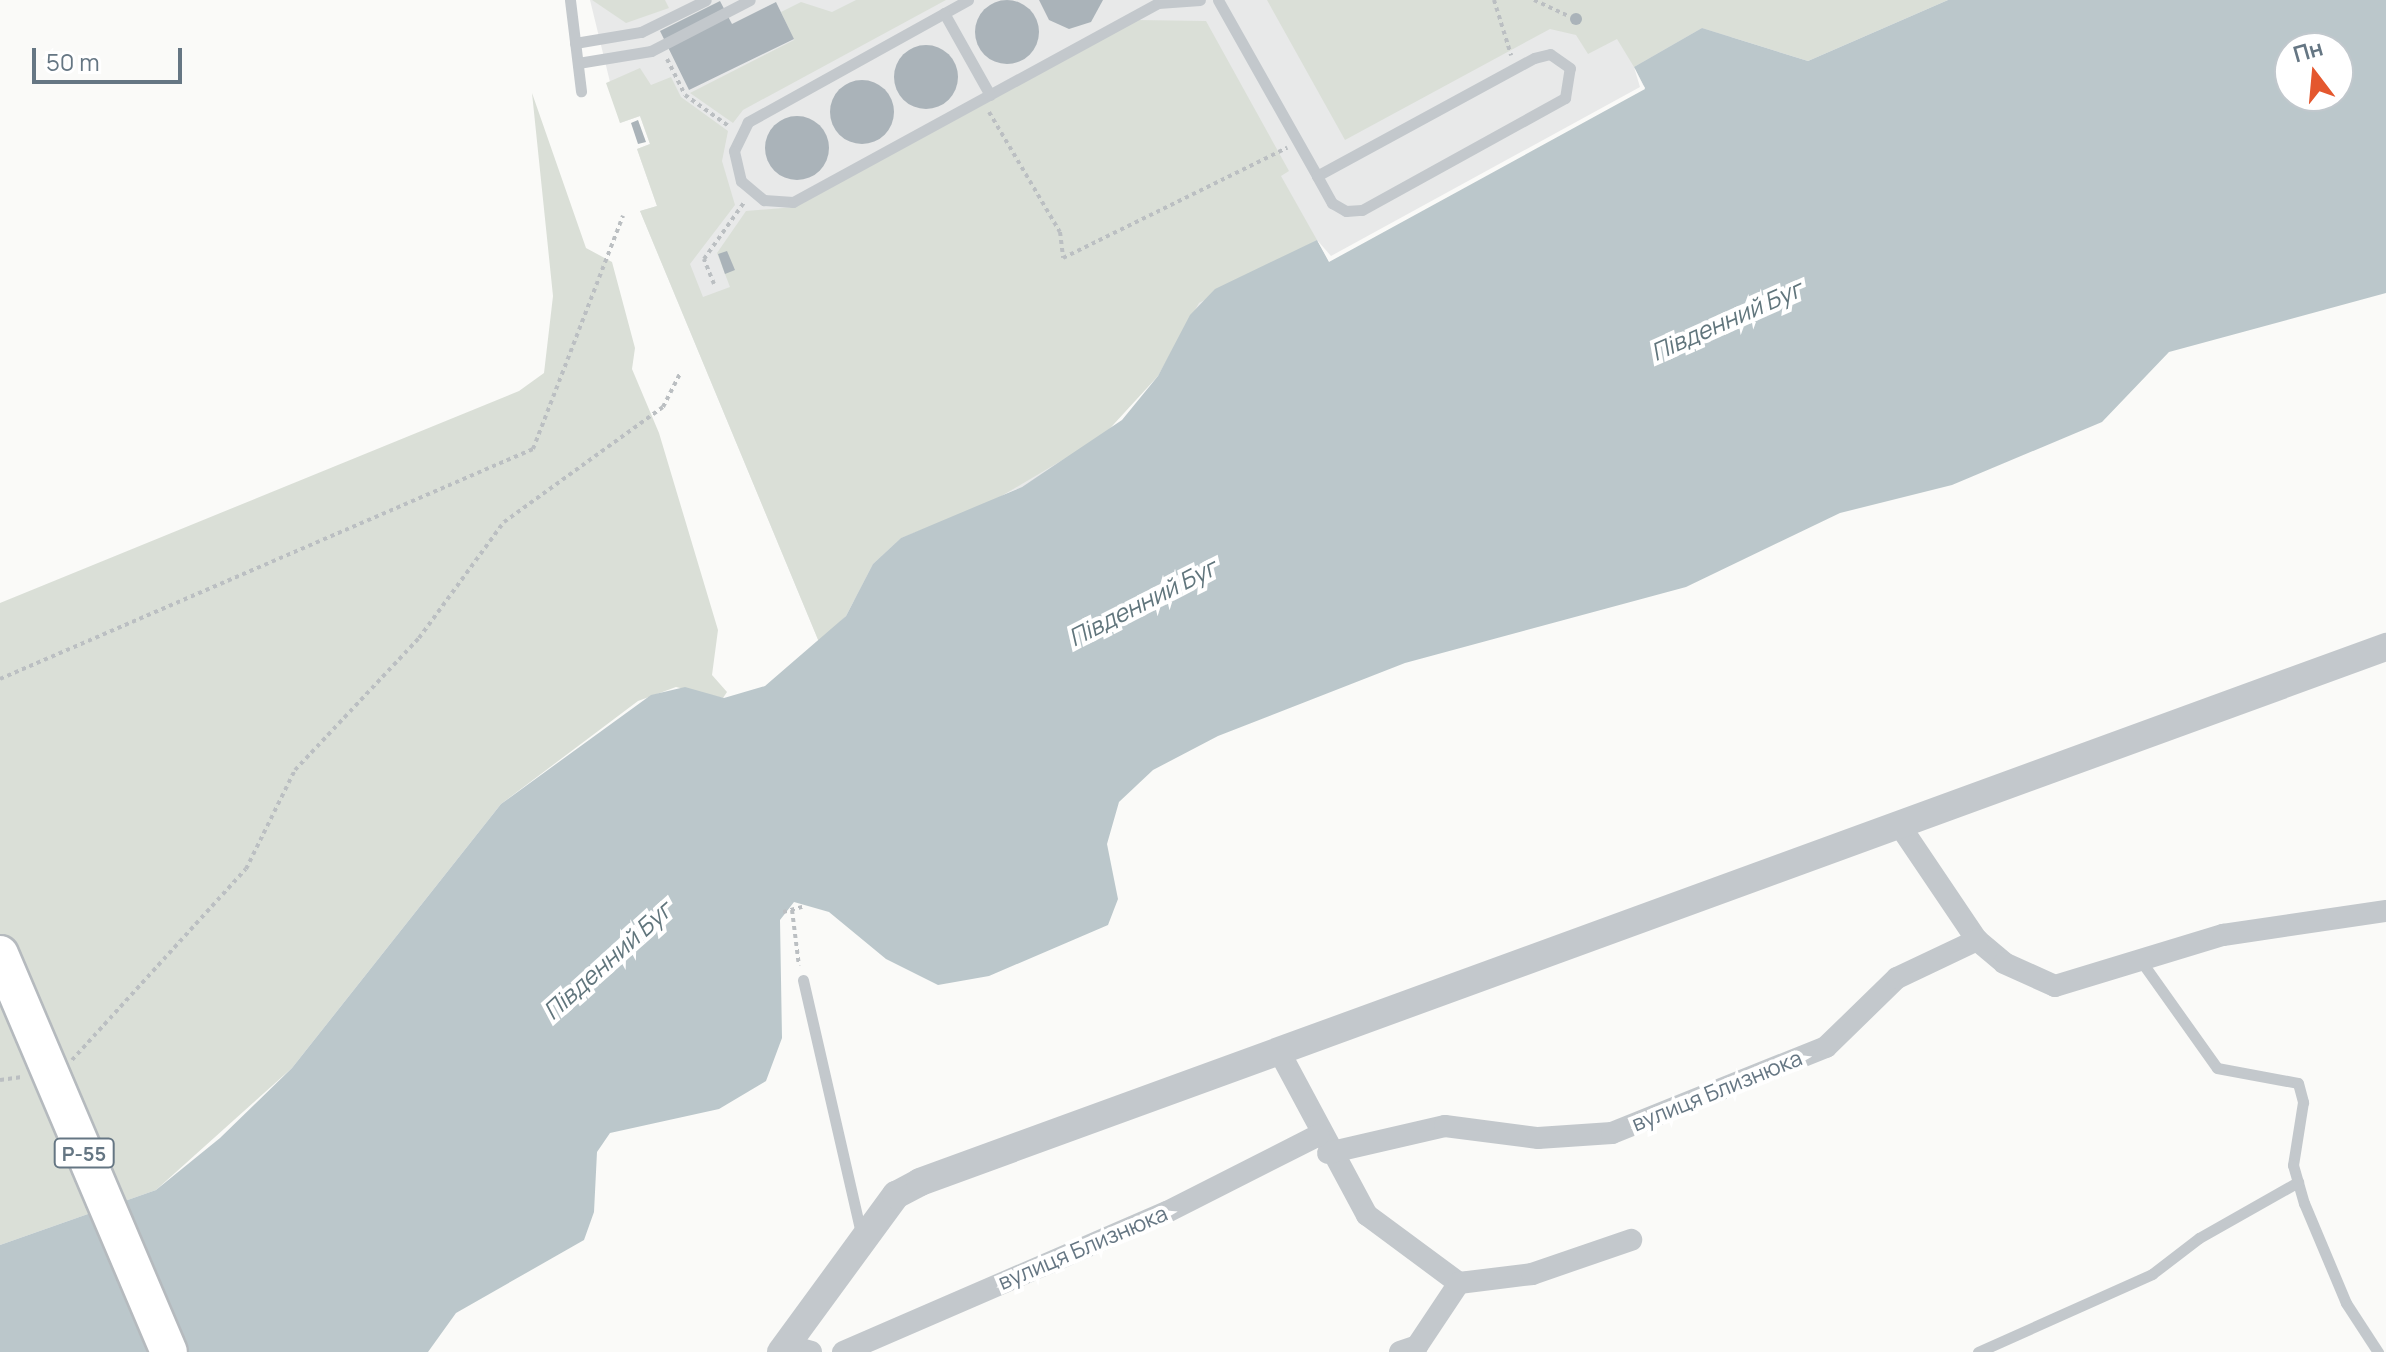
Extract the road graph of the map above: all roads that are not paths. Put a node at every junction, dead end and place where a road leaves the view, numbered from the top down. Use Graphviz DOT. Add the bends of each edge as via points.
graph roads {
  1 [pos="570,0"];
  2 [pos="706,0"];
  3 [pos="750,0"];
  4 [pos="968,0"];
  5 [pos="1200,0"];
  6 [pos="1218,0"];
  7 [pos="944,13"];
  8 [pos="575,43"];
  9 [pos="578,63"];
  10 [pos="581,91"];
  11 [pos="986,98"];
  12 [pos="1317,176"];
  13 [pos="2386,647"];
  14 [pos="1900,826"];
  15 [pos="2386,911"];
  16 [pos="1977,940"];
  17 [pos="0,954"];
  18 [pos="2141,961"];
  19 [pos="803,980"];
  20 [pos="1280,1053"];
  21 [pos="1324,1144"];
  22 [pos="2298,1182"];
  23 [pos="1631,1240"];
  24 [pos="863,1242"];
  25 [pos="1459,1283"];
  26 [pos="793,1350"];
  27 [pos="169,1352"];
  28 [pos="843,1352"];
  29 [pos="1400,1352"];
  30 [pos="1978,1352"];
  31 [pos="2378,1352"];
  1 -- 8 [label="lane"];
  2 -- 8 [label="lane" via="641,32"];
  3 -- 9 [label="lane" via="661,46"];
  4 -- 7 [label="lane"];
  5 -- 11 [label="lane" via="1158,3"];
  6 -- 12 [label="lane"];
  7 -- 11 [label="lane"];
  7 -- 11 [label="lane" via="762,113 740,134 735,167 751,192 793,202"];
  8 -- 9 [label="lane"];
  9 -- 10 [label="lane"];
  12 -- 12 [label="lane" via="1541,55 1558,56 1573,84 1558,103 1362,210 1338,208"];
  13 -- 14 [label="street"];
  14 -- 16 [label="street"];
  14 -- 20 [label="street"];
  15 -- 18 [label="street" via="2223,935"];
  16 -- 18 [label="street" via="2004,963 2055,986"];
  16 -- 21 [label="street, вулиця Близнюка" via="1897,978 1826,1047 1612,1133 1538,1138 1445,1126"];
  17 -- 27 [label="main road, Р-55, bridge"];
  18 -- 22 [label="lane" via="2217,1068 2298,1083"];
  19 -- 24 [label="lane"];
  20 -- 21 [label="street"];
  20 -- 24 [label="street" via="920,1182 896,1195"];
  21 -- 25 [label="street" via="1367,1215"];
  21 -- 28 [label="street, вулиця Близнюка"];
  22 -- 30 [label="lane" via="2199,1238 2152,1274"];
  22 -- 31 [label="lane" via="2346,1303"];
  23 -- 25 [label="street" via="1532,1274"];
  24 -- 26 [label="street"];
  25 -- 29 [label="street" via="1417,1346"];
}
